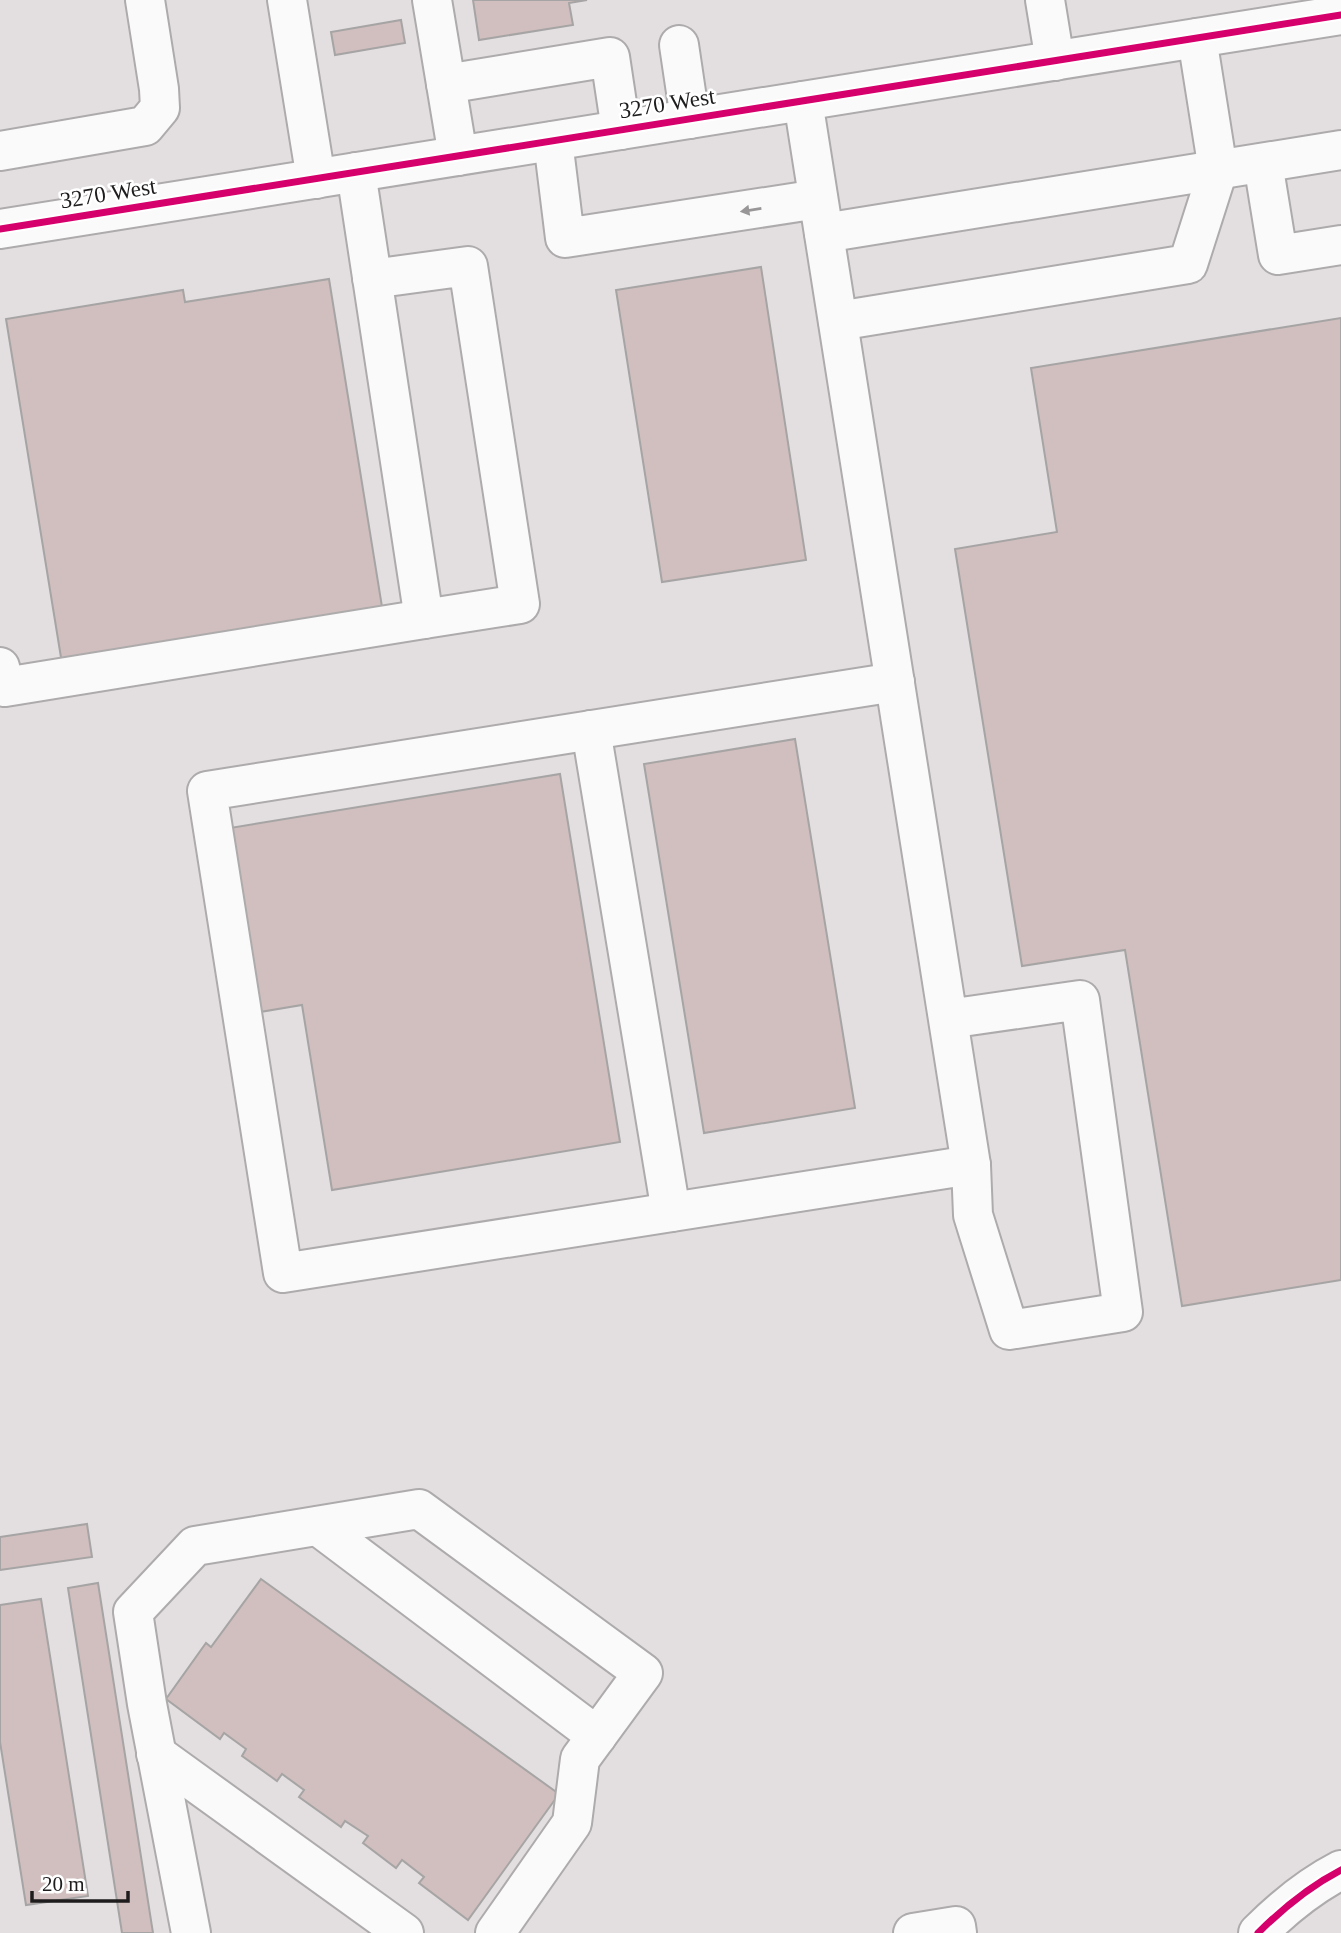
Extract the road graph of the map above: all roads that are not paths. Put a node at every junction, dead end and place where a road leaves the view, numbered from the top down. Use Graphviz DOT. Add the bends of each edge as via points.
graph roads {
  1 [pos="145,0"];
  2 [pos="287,0"];
  3 [pos="432,0"];
  4 [pos="1045,0"];
  5 [pos="1341,15"];
  6 [pos="1197,38"];
  7 [pos="678,45"];
  8 [pos="1055,61"];
  9 [pos="446,84"];
  10 [pos="803,101"];
  11 [pos="690,119"];
  12 [pos="621,130"];
  13 [pos="553,141"];
  14 [pos="1341,150"];
  15 [pos="0,151"];
  16 [pos="458,156"];
  17 [pos="1263,163"];
  18 [pos="1218,170"];
  19 [pos="356,172"];
  20 [pos="316,179"];
  21 [pos="821,216"];
  22 [pos="1,222"];
  23 [pos="1341,245"];
  24 [pos="372,279"];
  25 [pos="838,321"];
  26 [pos="424,620"];
  27 [pos="0,667"];
  28 [pos="895,682"];
  29 [pos="591,730"];
  30 [pos="948,1019"];
  31 [pos="971,1165"];
  32 [pos="671,1212"];
  33 [pos="318,1526"];
  34 [pos="597,1736"];
  35 [pos="156,1754"];
  36 [pos="1341,1870"];
  37 [pos="191,1933"];
  38 [pos="404,1933"];
  39 [pos="495,1933"];
  40 [pos="913,1933"];
  41 [pos="957,1933"];
  42 [pos="1258,1933"];
  1 -- 15 [label="street" via="160,108 145,126"];
  2 -- 20 [label="street"];
  3 -- 9 [label="street"];
  4 -- 8 [label="street"];
  5 -- 6 [label="street, 3270 West"];
  6 -- 8 [label="street, 3270 West"];
  6 -- 18 [label="street"];
  7 -- 11 [label="street"];
  8 -- 10 [label="street, 3270 West"];
  9 -- 12 [label="street" via="610,57"];
  9 -- 16 [label="street"];
  10 -- 11 [label="street, 3270 West"];
  10 -- 21 [label="street"];
  11 -- 12 [label="street, 3270 West"];
  12 -- 13 [label="street, 3270 West"];
  13 -- 16 [label="street, 3270 West"];
  21 -- 13 [label="street, one-way" via="565,238"];
  14 -- 17 [label="street"];
  16 -- 19 [label="street, 3270 West"];
  17 -- 18 [label="street"];
  17 -- 23 [label="street" via="1278,255"];
  18 -- 21 [label="street"];
  18 -- 25 [label="street" via="1188,264"];
  19 -- 20 [label="street, 3270 West"];
  19 -- 24 [label="street"];
  20 -- 22 [label="street, 3270 West"];
  21 -- 25 [label="street"];
  24 -- 26 [label="street"];
  24 -- 26 [label="street" via="468,266 520,604"];
  25 -- 28 [label="street"];
  26 -- 27 [label="street" via="5,687"];
  28 -- 29 [label="street"];
  28 -- 30 [label="street"];
  29 -- 32 [label="street"];
  29 -- 32 [label="street" via="207,791 283,1273"];
  30 -- 31 [label="street"];
  30 -- 31 [label="street" via="1080,1000 1123,1312 1009,1330 973,1215"];
  31 -- 32 [label="street"];
  33 -- 34 [label="street"];
  33 -- 34 [label="street" via="419,1509 643,1673"];
  33 -- 35 [label="street" via="195,1546 133,1612"];
  34 -- 39 [label="street" via="580,1759 572,1823"];
  35 -- 37 [label="street"];
  35 -- 38 [label="street"];
  36 -- 42 [label="street" via="1279,1912"];
  40 -- 41 [label="street" via="956,1926"];
}
